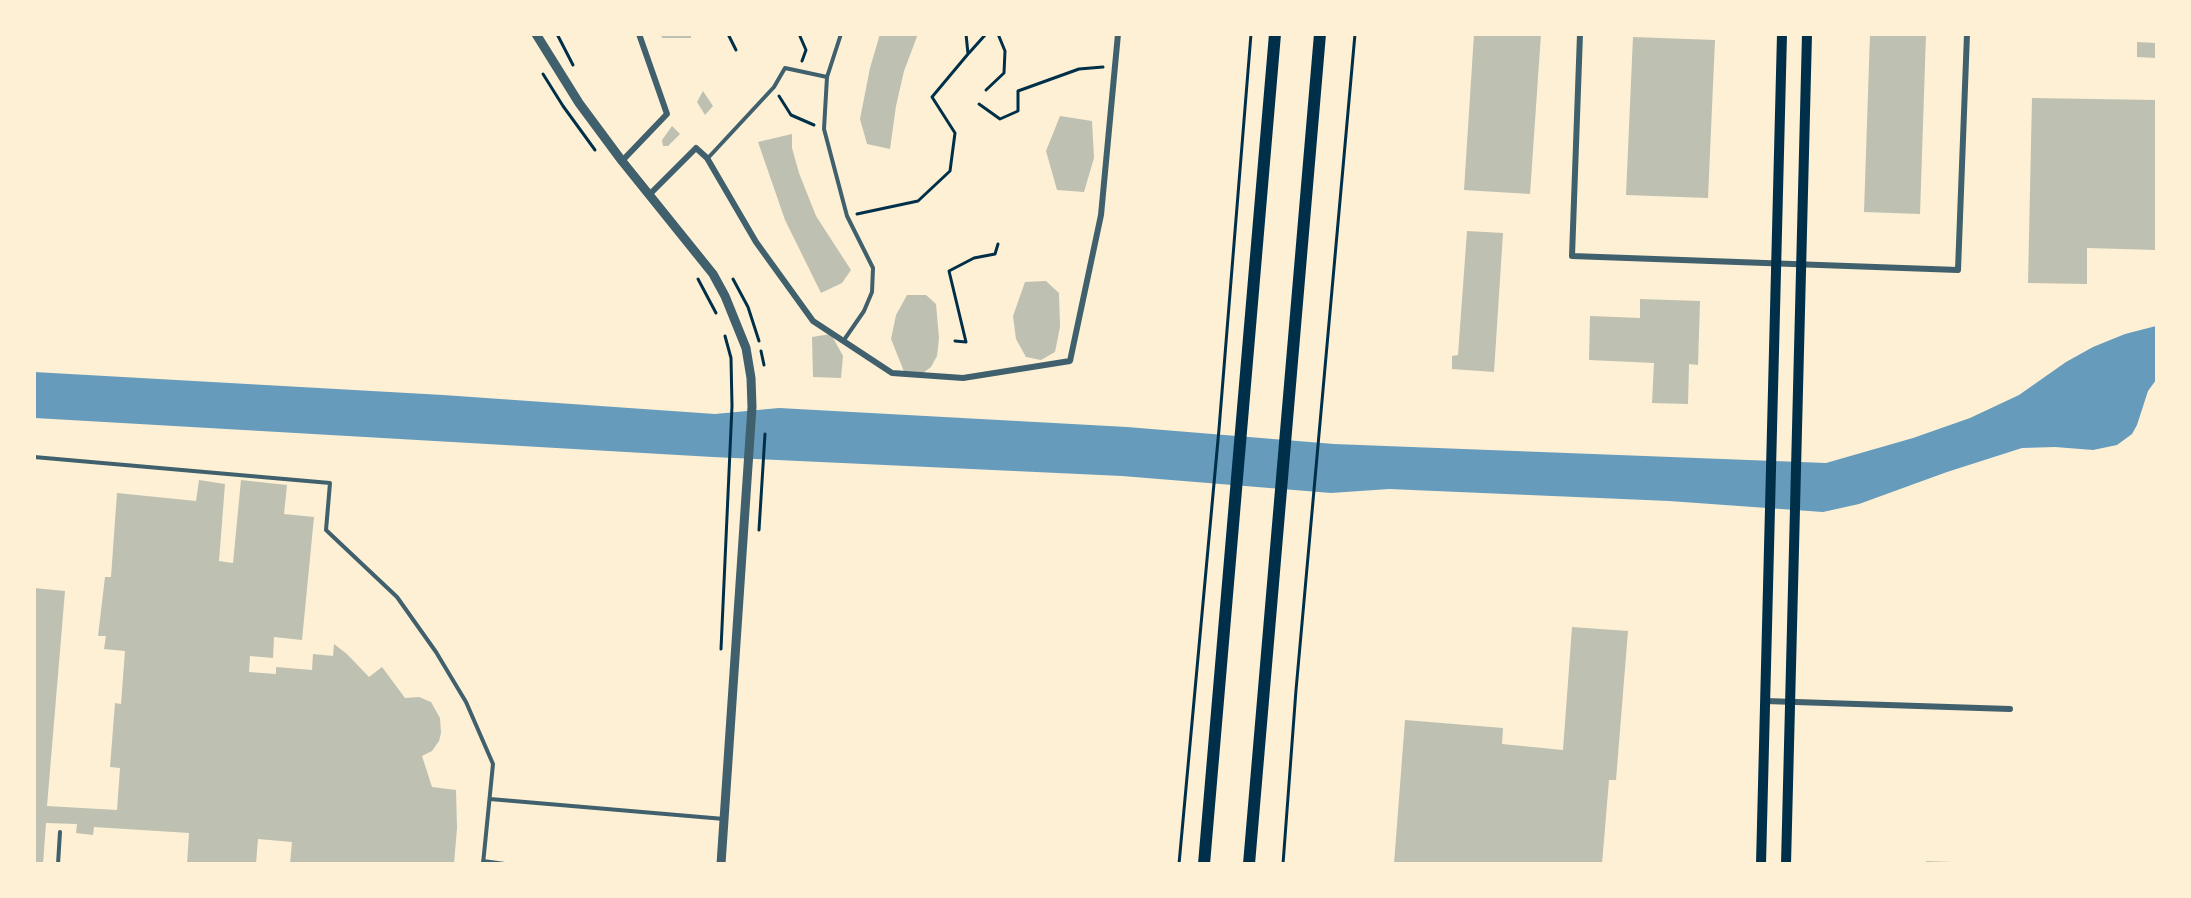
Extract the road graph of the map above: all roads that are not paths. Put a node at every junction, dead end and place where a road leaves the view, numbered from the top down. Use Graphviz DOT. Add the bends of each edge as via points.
graph roads {
  1 [pos="536,34"];
  2 [pos="639,34"];
  3 [pos="841,34"];
  4 [pos="1118,34"];
  5 [pos="1275,34"];
  6 [pos="1320,34"];
  7 [pos="1580,34"];
  8 [pos="1782,34"];
  9 [pos="1807,34"];
  10 [pos="1967,34"];
  11 [pos="826,76"];
  12 [pos="707,158"];
  13 [pos="622,161"];
  14 [pos="649,195"];
  15 [pos="1776,265"];
  16 [pos="1801,266"];
  17 [pos="844,340"];
  18 [pos="34,457"];
  19 [pos="1765,701"];
  20 [pos="1790,701"];
  21 [pos="2010,709"];
  22 [pos="490,799"];
  23 [pos="724,819"];
  24 [pos="60,832"];
  25 [pos="483,862"];
  26 [pos="58,864"];
  27 [pos="505,864"];
  28 [pos="721,864"];
  29 [pos="1204,864"];
  30 [pos="1249,864"];
  31 [pos="1761,864"];
  32 [pos="1786,864"];
  1 -- 13 [label="street" via="579,103"];
  2 -- 13 [label="street" via="667,114"];
  3 -- 11 [label="lane"];
  4 -- 17 [label="street" via="1101,215 1070,361 963,378 892,373"];
  5 -- 29 [label="main road"];
  6 -- 30 [label="main road"];
  7 -- 15 [label="street" via="1572,256"];
  8 -- 15 [label="main road"];
  9 -- 16 [label="main road"];
  10 -- 16 [label="street" via="1958,270"];
  11 -- 12 [label="lane" via="785,68 774,87"];
  11 -- 17 [label="lane" via="824,129 847,216 873,268 872,292"];
  12 -- 14 [label="street" via="696,148"];
  12 -- 17 [label="street" via="756,242 813,321"];
  13 -- 14 [label="street"];
  14 -- 23 [label="street" via="713,274 746,348 751,378"];
  15 -- 16 [label="street"];
  15 -- 19 [label="main road"];
  16 -- 20 [label="main road"];
  18 -- 22 [label="lane" via="330,483 326,530 396,597 436,652 466,702 493,764"];
  19 -- 20 [label="street"];
  19 -- 31 [label="main road"];
  20 -- 21 [label="street"];
  20 -- 32 [label="main road"];
  22 -- 23 [label="lane"];
  22 -- 25 [label="lane"];
  23 -- 28 [label="street"];
  24 -- 26 [label="lane"];
  25 -- 27 [label="lane"];
}
